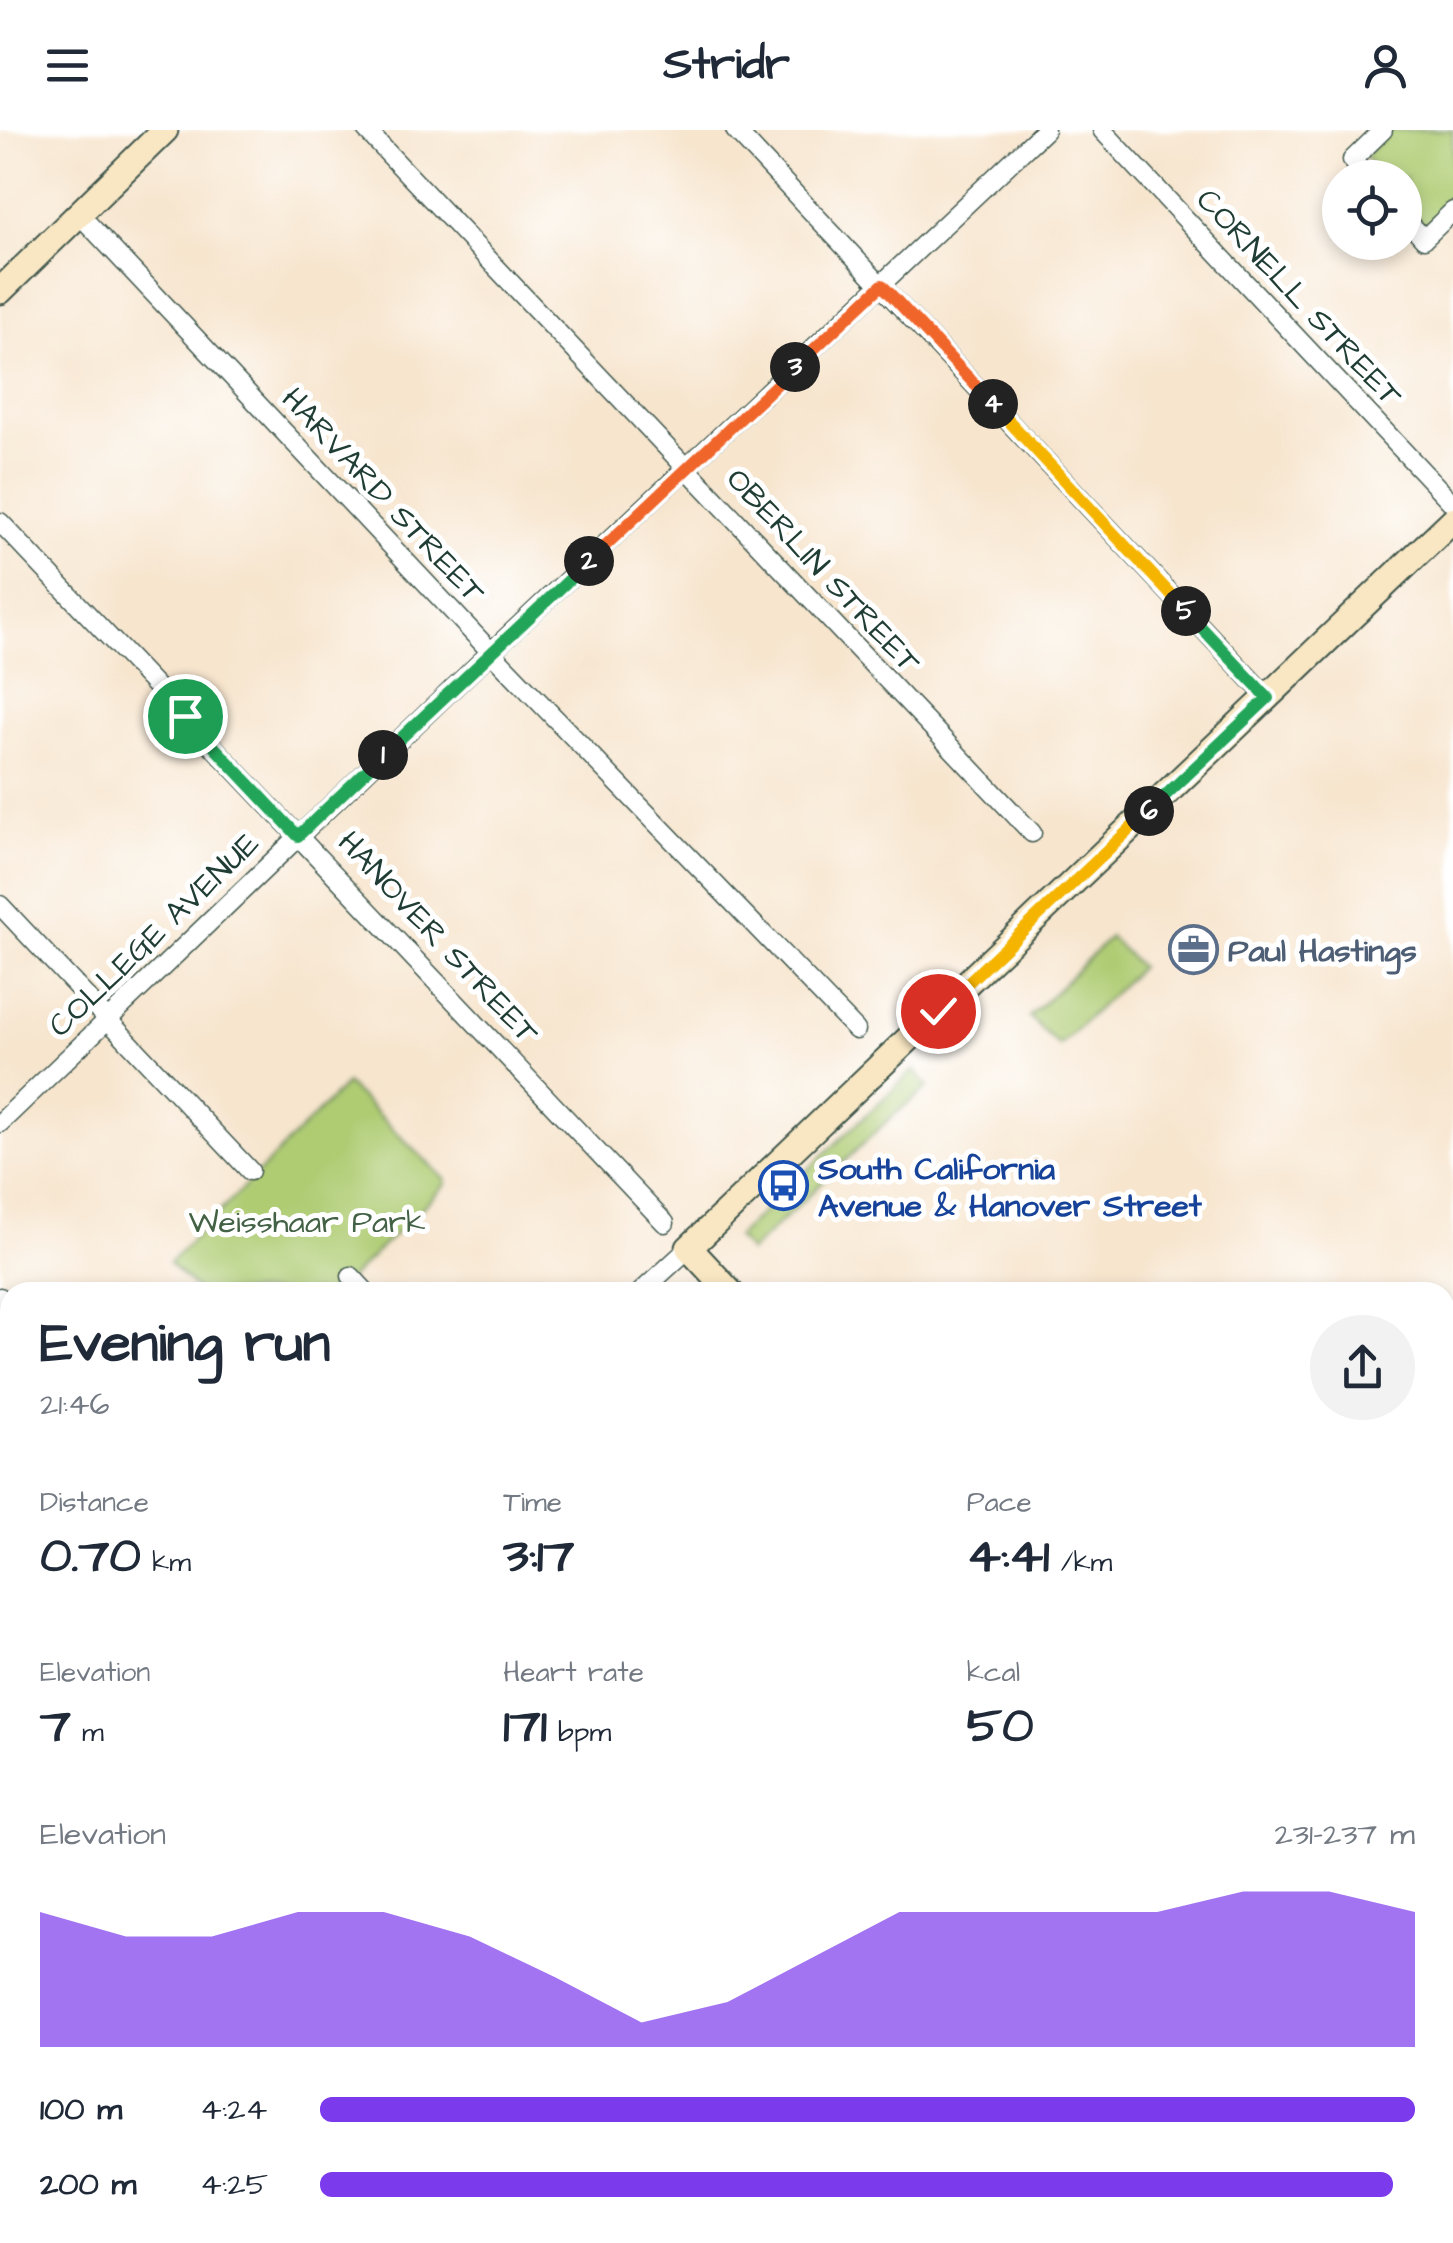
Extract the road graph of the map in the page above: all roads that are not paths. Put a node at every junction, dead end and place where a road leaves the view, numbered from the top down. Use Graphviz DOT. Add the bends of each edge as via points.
graph roads {
  1 [pos="164,130"];
  2 [pos="366,130"];
  3 [pos="735,130"];
  4 [pos="1045,130"];
  5 [pos="1102,130"];
  6 [pos="1384,130"];
  7 [pos="1352,160"];
  8 [pos="1453,211"];
  9 [pos="78,214"];
  10 [pos="1422,237"];
  11 [pos="882,285"];
  12 [pos="0,290"];
  13 [pos="687,469"];
  14 [pos="1453,504"];
  15 [pos="1453,520"];
  16 [pos="0,522"];
  17 [pos="491,652"];
  18 [pos="1268,698"];
  19 [pos="1032,833"];
  20 [pos="298,836"];
  21 [pos="0,906"];
  22 [pos="106,1020"];
  23 [pos="856,1030"];
  24 [pos="0,1123"];
  25 [pos="250,1171"];
  26 [pos="664,1223"];
  27 [pos="689,1248"];
  28 [pos="351,1276"];
  29 [pos="357,1282"];
  30 [pos="652,1282"];
  31 [pos="721,1282"];
  1 -- 9 [label="street"];
  2 -- 13 [label="street, OBERLIN STREET"];
  3 -- 11 [label="street"];
  4 -- 11 [label="street, COLLEGE AVENUE"];
  5 -- 14 [label="street, CORNELL STREET"];
  6 -- 7 [label="street"];
  8 -- 10 [label="street"];
  9 -- 12 [label="street"];
  9 -- 17 [label="street, HARVARD STREET"];
  11 -- 13 [label="street, COLLEGE AVENUE"];
  11 -- 18 [label="street"];
  13 -- 17 [label="street, COLLEGE AVENUE"];
  13 -- 19 [label="street, OBERLIN STREET"];
  15 -- 18 [label="street"];
  16 -- 20 [label="street, HANOVER STREET"];
  17 -- 20 [label="street, COLLEGE AVENUE"];
  17 -- 23 [label="street, HARVARD STREET"];
  18 -- 27 [label="street"];
  20 -- 22 [label="street, COLLEGE AVENUE"];
  20 -- 26 [label="street, HANOVER STREET"];
  21 -- 22 [label="street"];
  22 -- 24 [label="street, COLLEGE AVENUE"];
  22 -- 25 [label="street"];
  27 -- 30 [label="street"];
  27 -- 31 [label="street"];
  28 -- 29 [label="street"];
}
